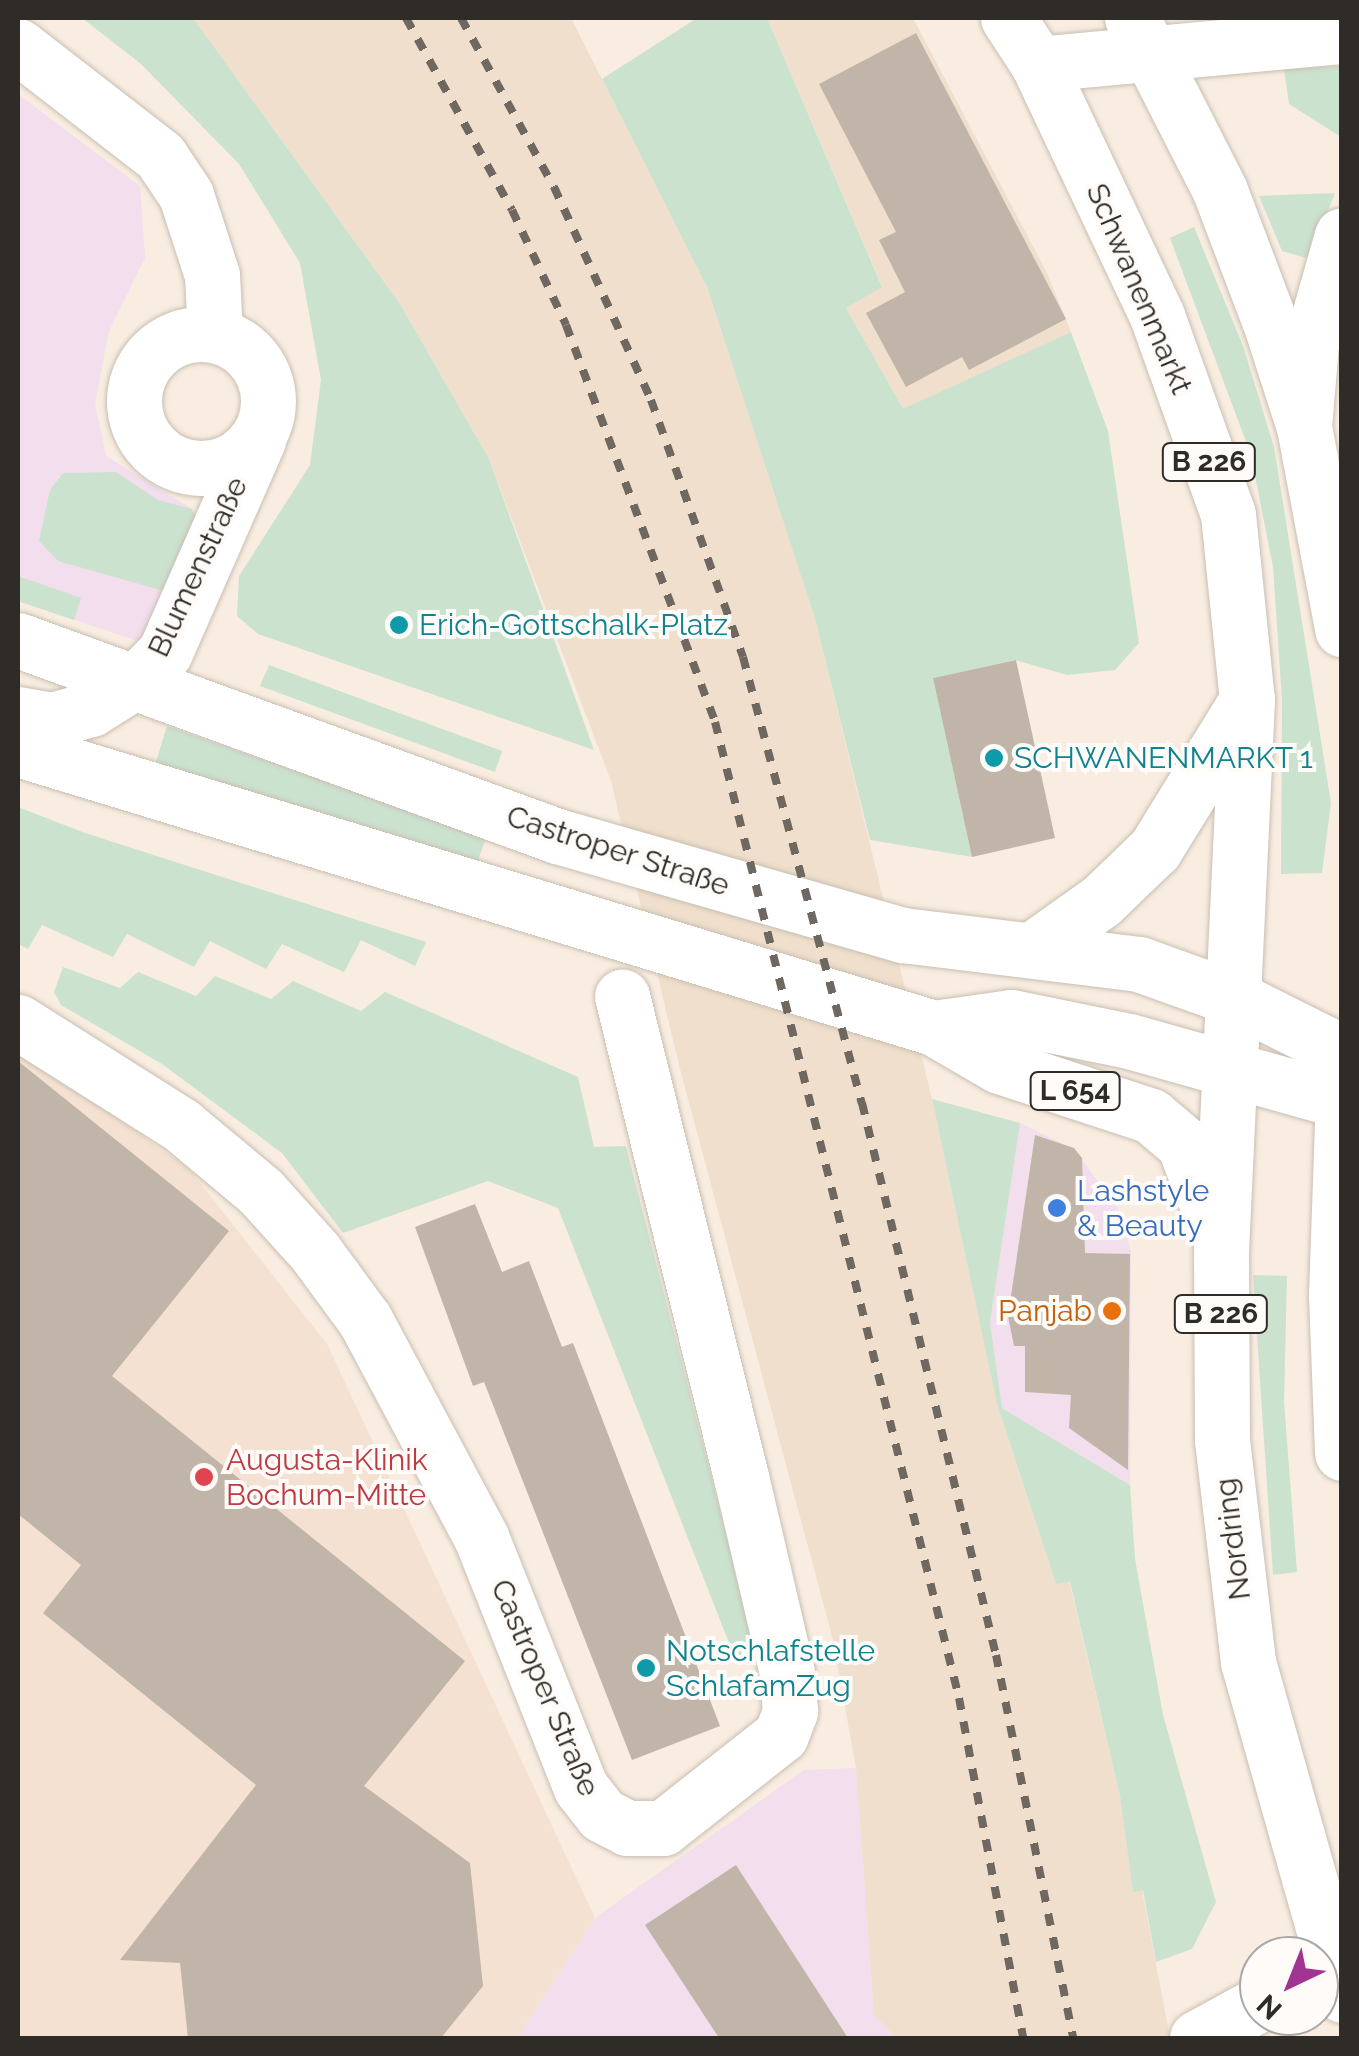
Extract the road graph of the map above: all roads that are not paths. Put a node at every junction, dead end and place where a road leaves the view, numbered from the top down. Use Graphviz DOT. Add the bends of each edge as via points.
graph roads {
  1 [pos="1008,18"];
  2 [pos="1088,18"];
  3 [pos="1141,33"];
  4 [pos="1342,36"];
  5 [pos="18,46"];
  6 [pos="1038,64"];
  7 [pos="1342,235"];
  8 [pos="215,335"];
  9 [pos="1304,426"];
  10 [pos="258,440"];
  11 [pos="1342,629"];
  12 [pos="18,640"];
  13 [pos="139,680"];
  14 [pos="1247,700"];
  15 [pos="18,714"];
  16 [pos="18,750"];
  17 [pos="1032,950"];
  18 [pos="622,997"];
  19 [pos="1234,998"];
  20 [pos="18,1022"];
  21 [pos="934,1028"];
  22 [pos="1342,1052"];
  23 [pos="1232,1070"];
  24 [pos="1342,1101"];
  25 [pos="1342,1123"];
  26 [pos="1221,1250"];
  27 [pos="1342,1453"];
  28 [pos="1322,1936"];
  29 [pos="1239,2015"];
  30 [pos="1197,2038"];
  1 -- 6 [label="main road, B 226"];
  2 -- 6 [label="main road"];
  3 -- 4 [label="main road"];
  3 -- 6 [label="main road"];
  3 -- 9 [label="main road" via="1220,191"];
  5 -- 8 [label="main road" via="160,156 186,195 212,275"];
  6 -- 14 [label="main road, Schwanenmarkt / B 226" via="1157,316 1228,514"];
  7 -- 9 [label="main road" via="1311,344"];
  8 -- 10 [label="main road, Blumenstraße" via="250,354 266,383 268,416"];
  8 -- 10 [label="main road, Blumenstraße" via="188,334 157,350 138,375 133,406 139,429 171,462 203,469 235,461"];
  9 -- 11 [label="main road"];
  10 -- 13 [label="main road, Blumenstraße" via="165,652"];
  12 -- 13 [label="main road, Castroper Straße"];
  13 -- 15 [label="main road, Blumenstraße" via="92,709 52,720"];
  13 -- 17 [label="main road, Castroper Straße" via="557,836 668,870 903,935"];
  14 -- 17 [label="main road" via="1154,850 1100,901"];
  14 -- 19 [label="main road, Schwanenmarkt / B 226"];
  16 -- 21 [label="main road, L 654"];
  17 -- 19 [label="main road, Castroper Straße" via="1139,964"];
  18 -- 20 [label="main road, Castroper Straße" via="754,1530 790,1711 781,1735 663,1828 628,1828 602,1815 581,1788 481,1537 365,1320 315,1252 261,1192 181,1126"];
  19 -- 22 [label="main road"];
  19 -- 23 [label="main road, Nordring / B 226"];
  21 -- 23 [label="main road, L 654" via="1011,1018"];
  21 -- 26 [label="main road, L 654" via="999,1066 1151,1116 1184,1144 1204,1185"];
  23 -- 24 [label="main road, L 654"];
  23 -- 26 [label="main road, Nordring / B 226"];
  25 -- 27 [label="main road" via="1336,1295"];
  26 -- 28 [label="main road, Nordring / B 226" via="1222,1440 1248,1662"];
  29 -- 30 [label="main road"];
}
